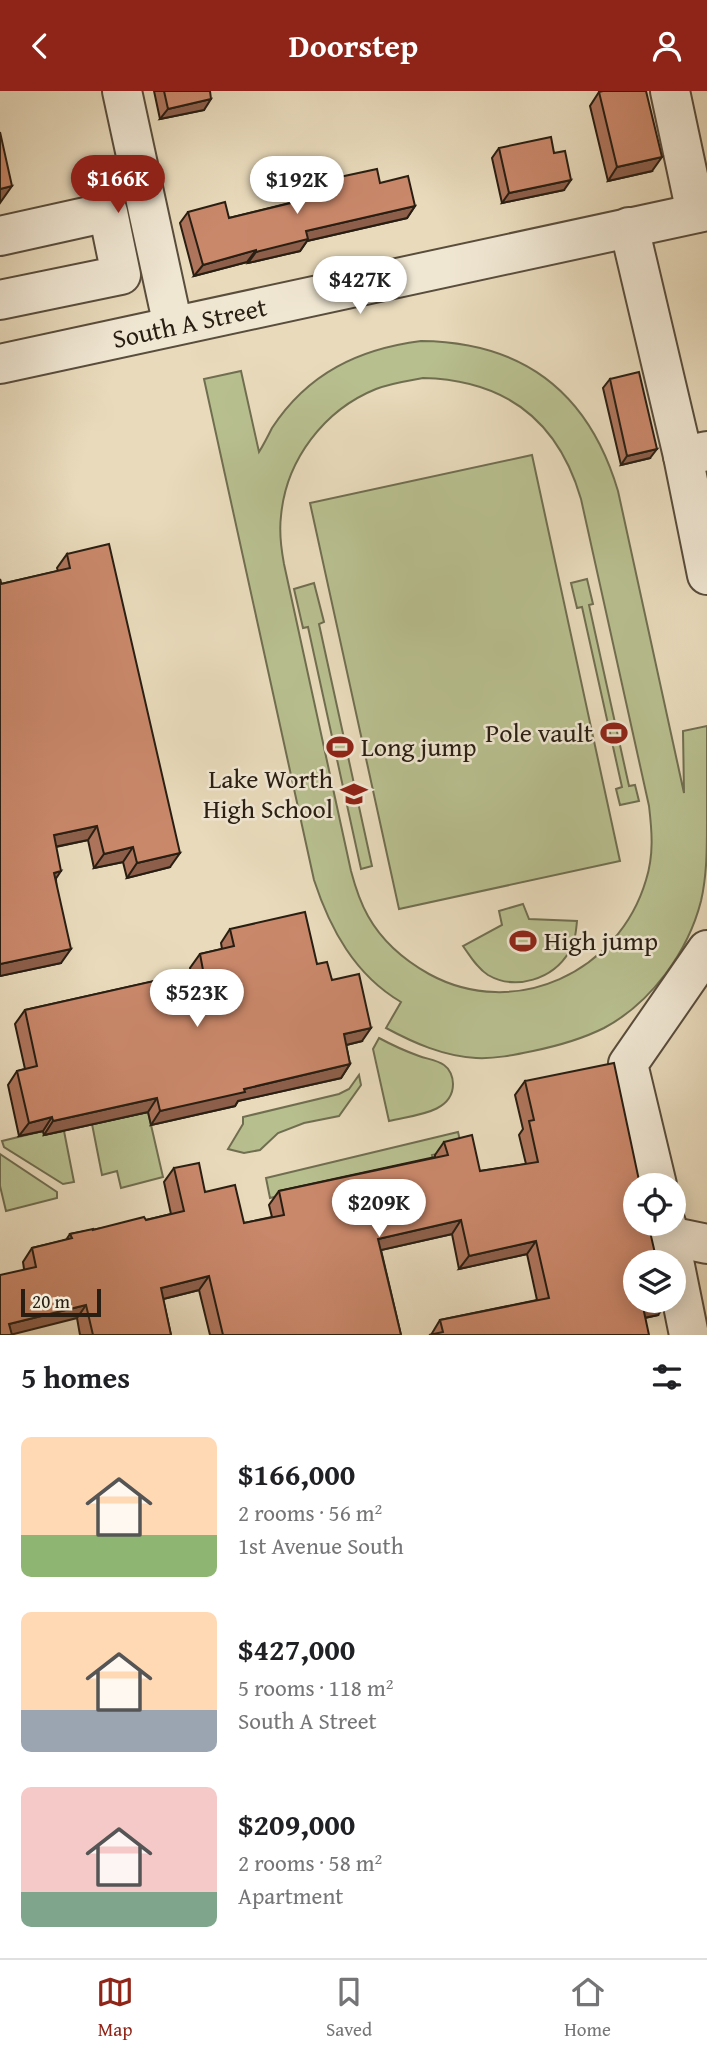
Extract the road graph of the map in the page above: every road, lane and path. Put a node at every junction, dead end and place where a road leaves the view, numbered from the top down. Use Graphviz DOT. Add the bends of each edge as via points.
graph roads {
  1 [pos="122,91"];
  2 [pos="670,91"];
  3 [pos="702,212"];
  4 [pos="629,227"];
  5 [pos="0,236"];
  6 [pos="0,300"];
  7 [pos="173,326"];
  8 [pos="0,364"];
  9 [pos="695,454"];
  10 [pos="707,575"];
  11 [pos="707,950"];
  12 [pos="654,1173"];
  13 [pos="669,1236"];
  14 [pos="686,1236"];
  15 [pos="707,1244"];
  16 [pos="689,1335"];
  1 -- 7 [label="street"];
  2 -- 3 [label="street"];
  3 -- 4 [label="street, South A Street"];
  4 -- 7 [label="street, South A Street"];
  4 -- 9 [label="street"];
  5 -- 6 [label="street" via="108,212 121,275"];
  7 -- 8 [label="street, South A Street"];
  9 -- 10 [label="street"];
  11 -- 12 [label="street" via="628,1064"];
  13 -- 16 [label="street"];
  14 -- 15 [label="street"];
}
